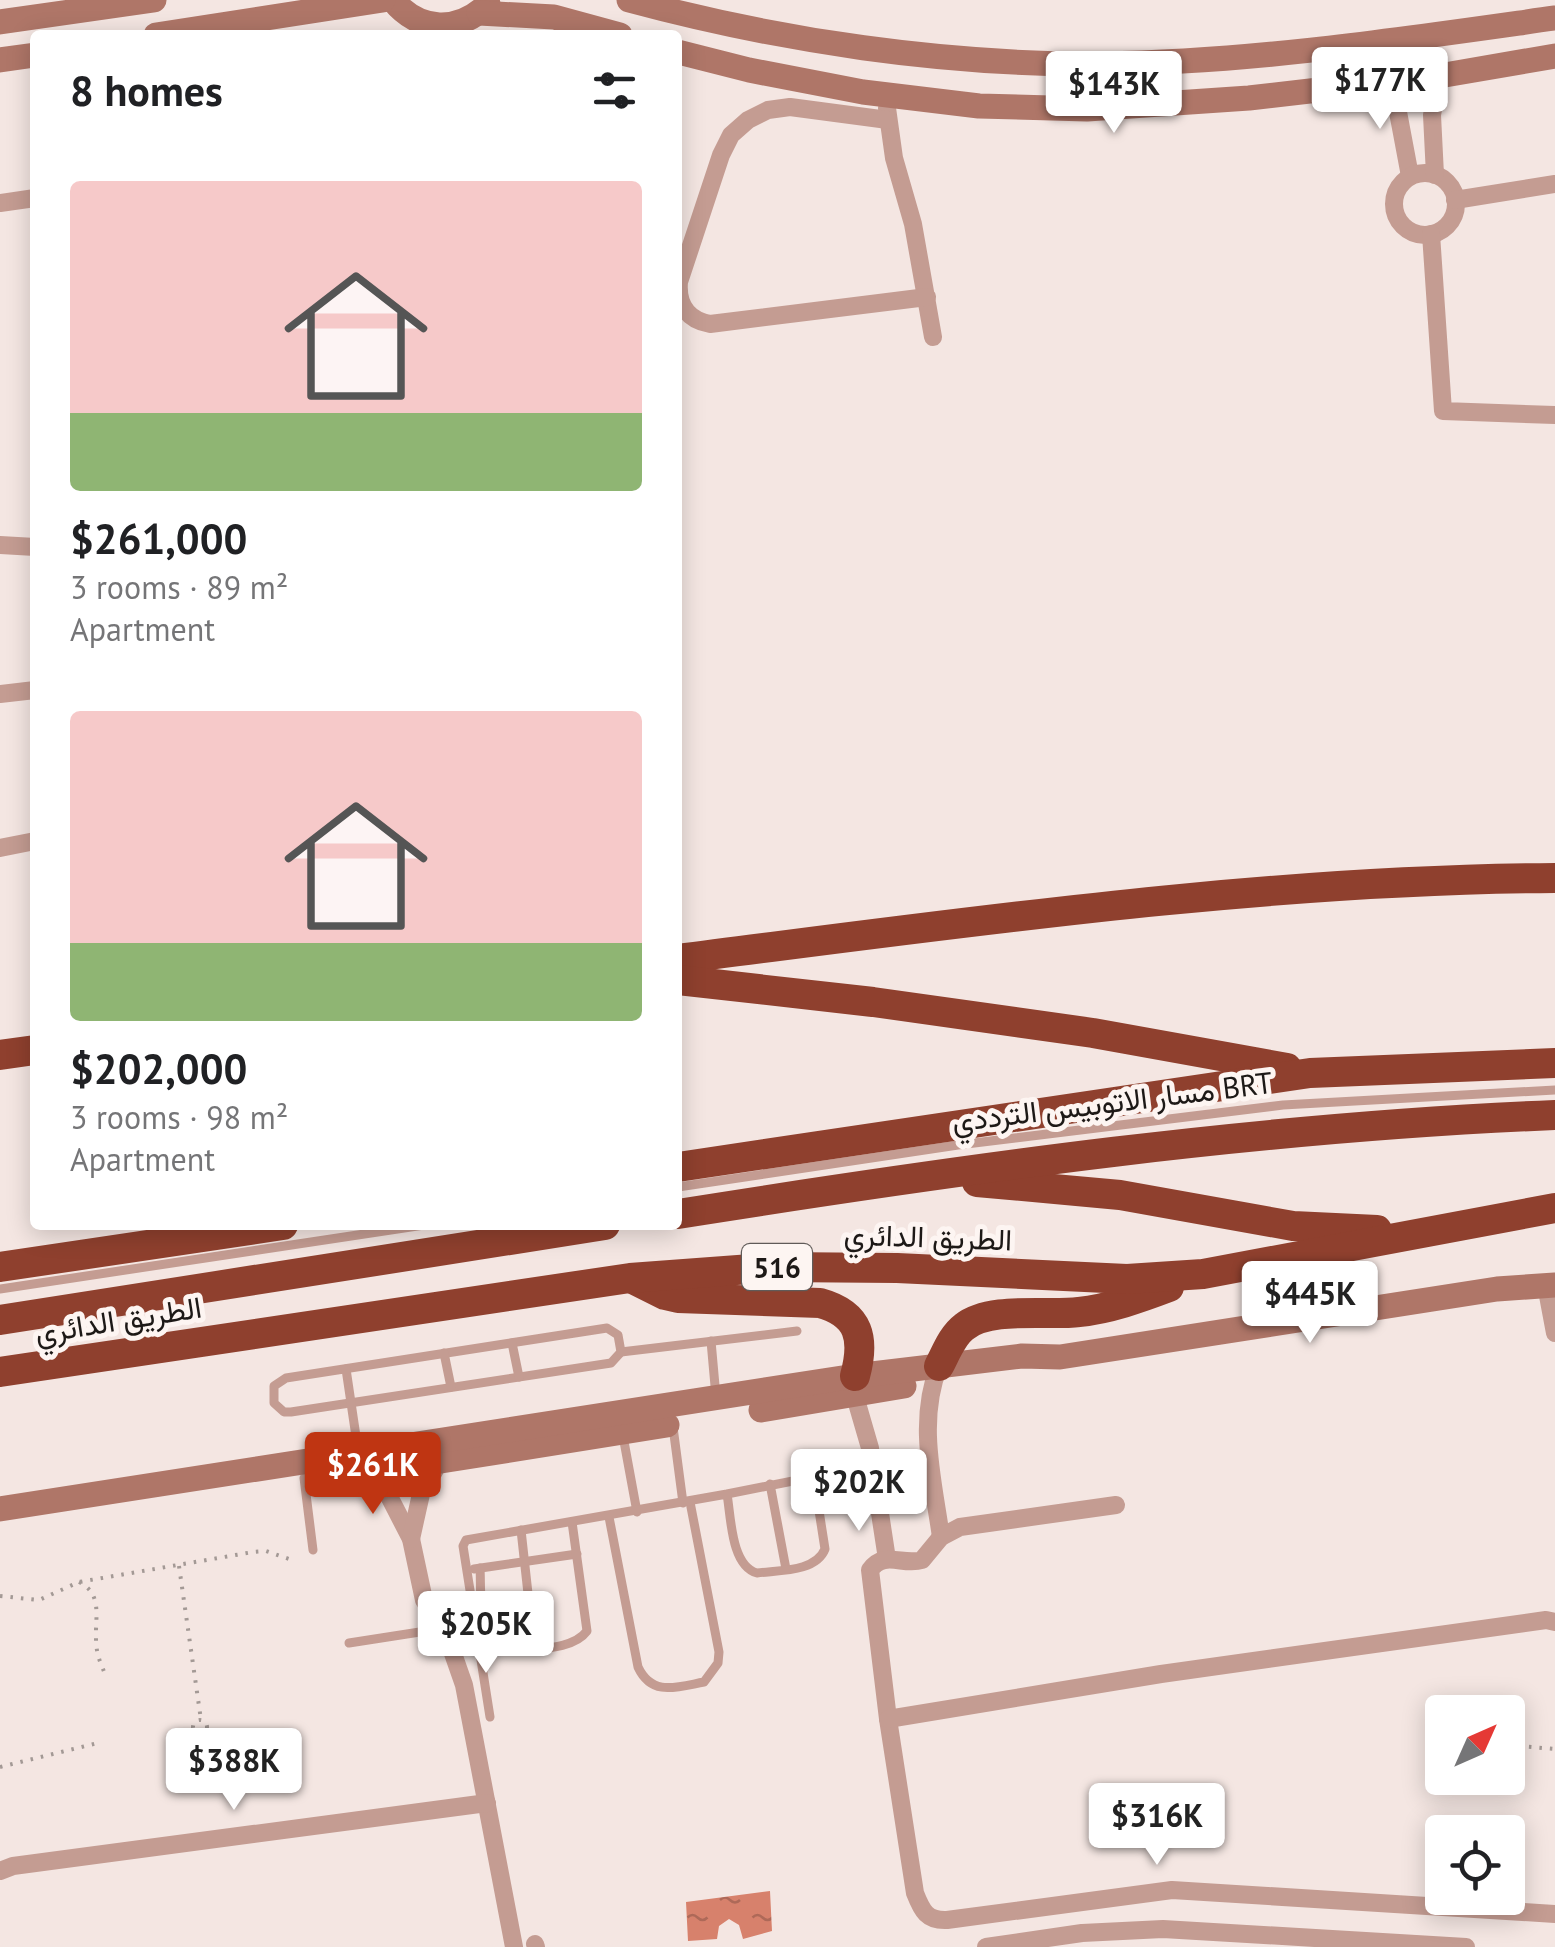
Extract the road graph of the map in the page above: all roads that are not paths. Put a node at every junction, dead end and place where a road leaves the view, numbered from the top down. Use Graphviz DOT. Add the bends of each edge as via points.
graph roads {
  1 [pos="154,0"];
  2 [pos="383,0"];
  3 [pos="393,0"];
  4 [pos="629,0"];
  5 [pos="485,6"];
  6 [pos="1555,18"];
  7 [pos="0,22"];
  8 [pos="413,27"];
  9 [pos="239,28"];
  10 [pos="602,30"];
  11 [pos="682,53"];
  12 [pos="30,56"];
  13 [pos="1555,56"];
  14 [pos="0,60"];
  15 [pos="1438,76"];
  16 [pos="1392,80"];
  17 [pos="886,108"];
  18 [pos="1435,175"];
  19 [pos="1410,176"];
  20 [pos="1555,184"];
  21 [pos="30,199"];
  22 [pos="1455,200"];
  23 [pos="0,203"];
  24 [pos="1432,234"];
  25 [pos="682,273"];
  26 [pos="927,296"];
  27 [pos="682,302"];
  28 [pos="933,337"];
  29 [pos="1555,415"];
  30 [pos="0,544"];
  31 [pos="30,547"];
  32 [pos="30,691"];
  33 [pos="0,694"];
  34 [pos="30,842"];
  35 [pos="0,848"];
  36 [pos="1555,878"];
  37 [pos="682,959"];
  38 [pos="682,980"];
  39 [pos="30,1051"];
  40 [pos="0,1055"];
  41 [pos="1555,1063"];
  42 [pos="1310,1073"];
  43 [pos="1555,1090"];
  44 [pos="1555,1115"];
  45 [pos="682,1165"];
  46 [pos="914,1177"];
  47 [pos="682,1186"];
  48 [pos="1555,1208"];
  49 [pos="682,1213"];
  50 [pos="249,1230"];
  51 [pos="391,1230"];
  52 [pos="573,1230"];
  53 [pos="1437,1232"];
  54 [pos="0,1267"];
  55 [pos="1204,1274"];
  56 [pos="630,1278"];
  57 [pos="1551,1285"];
  58 [pos="0,1289"];
  59 [pos="0,1320"];
  60 [pos="797,1331"];
  61 [pos="1555,1333"];
  62 [pos="711,1341"];
  63 [pos="512,1343"];
  64 [pos="621,1352"];
  65 [pos="444,1353"];
  66 [pos="346,1369"];
  67 [pos="0,1372"];
  68 [pos="936,1374"];
  69 [pos="519,1377"];
  70 [pos="854,1386"];
  71 [pos="451,1388"];
  72 [pos="717,1400"];
  73 [pos="351,1403"];
  74 [pos="672,1424"];
  75 [pos="622,1432"];
  76 [pos="439,1452"];
  77 [pos="368,1463"];
  78 [pos="304,1478"];
  79 [pos="770,1484"];
  80 [pos="727,1494"];
  81 [pos="687,1502"];
  82 [pos="1116,1505"];
  83 [pos="0,1510"];
  84 [pos="636,1512"];
  85 [pos="609,1517"];
  86 [pos="572,1522"];
  87 [pos="0,1525"];
  88 [pos="521,1530"];
  89 [pos="941,1537"];
  90 [pos="411,1539"];
  91 [pos="313,1550"];
  92 [pos="577,1554"];
  93 [pos="888,1559"];
  94 [pos="524,1562"];
  95 [pos="480,1568"];
  96 [pos="786,1569"];
  97 [pos="467,1570"];
  98 [pos="497,1598"];
  99 [pos="1555,1622"];
  100 [pos="439,1629"];
  101 [pos="349,1643"];
  102 [pos="534,1648"];
  103 [pos="514,1650"];
  104 [pos="490,1716"];
  105 [pos="888,1720"];
  106 [pos="487,1803"];
  107 [pos="0,1871"];
  108 [pos="1555,1914"];
  109 [pos="514,1947"];
  110 [pos="986,1947"];
  111 [pos="1466,1947"];
  1 -- 7 [label="street"];
  2 -- 9 [label="street"];
  3 -- 8 [label="street"];
  4 -- 6 [label="street" via="823,40 1100,64 1312,50"];
  5 -- 8 [label="street" via="447,26"];
  5 -- 10 [label="street"];
  11 -- 17 [label="street"];
  12 -- 14 [label="street"];
  13 -- 15 [label="street"];
  15 -- 16 [label="street"];
  15 -- 18 [label="street"];
  16 -- 17 [label="street" via="1141,108"];
  16 -- 19 [label="street"];
  17 -- 25 [label="street" via="779,108 739,127 721,155"];
  17 -- 26 [label="street"];
  18 -- 19 [label="street"];
  18 -- 22 [label="street" via="1449,184"];
  19 -- 24 [label="street" via="1395,194 1397,218 1408,230"];
  20 -- 22 [label="street"];
  21 -- 23 [label="street"];
  22 -- 24 [label="street" via="1452,218"];
  24 -- 29 [label="street" via="1443,411"];
  26 -- 27 [label="street" via="710,324 690,316"];
  26 -- 28 [label="street"];
  30 -- 31 [label="street"];
  32 -- 33 [label="street"];
  34 -- 35 [label="street"];
  36 -- 37 [label="highway" via="1120,902"];
  38 -- 42 [label="highway" via="1074,1030"];
  39 -- 40 [label="highway"];
  41 -- 42 [label="highway"];
  42 -- 45 [label="highway"];
  43 -- 47 [label="lane, مسار الاتوبيس الترددي BRT" via="1284,1105"];
  44 -- 46 [label="highway, الطريق الدائري / 516" via="1242,1137"];
  46 -- 49 [label="highway, الطريق الدائري / 516"];
  46 -- 53 [label="highway, 516" via="1120,1195 1293,1226"];
  48 -- 53 [label="highway, الطريق الدائري / 516"];
  50 -- 54 [label="highway"];
  51 -- 58 [label="lane"];
  52 -- 59 [label="highway, الطريق الدائري"];
  53 -- 55 [label="highway, الطريق الدائري / 516"];
  55 -- 56 [label="highway, الطريق الدائري / 516" via="1127,1279 776,1267"];
  55 -- 68 [label="highway" via="1079,1312 976,1320 954,1338"];
  56 -- 67 [label="highway, الطريق الدائري / 516"];
  56 -- 70 [label="highway" via="678,1298 839,1308 858,1331"];
  57 -- 61 [label="street"];
  57 -- 68 [label="street" via="1060,1357 1031,1355"];
  60 -- 62 [label="lane"];
  62 -- 64 [label="lane"];
  62 -- 72 [label="lane"];
  63 -- 64 [label="lane" via="607,1328 618,1335"];
  63 -- 65 [label="lane"];
  63 -- 69 [label="lane"];
  64 -- 69 [label="lane" via="611,1363"];
  65 -- 66 [label="lane"];
  65 -- 71 [label="lane"];
  66 -- 73 [label="lane"];
  66 -- 73 [label="lane" via="286,1378 274,1386 274,1402 284,1412"];
  68 -- 70 [label="street"];
  68 -- 89 [label="street" via="927,1426"];
  69 -- 71 [label="lane"];
  70 -- 72 [label="street"];
  70 -- 74 [label="street"];
  70 -- 93 [label="street"];
  71 -- 73 [label="lane"];
  72 -- 76 [label="street"];
  73 -- 77 [label="lane"];
  74 -- 75 [label="street"];
  74 -- 81 [label="lane"];
  75 -- 76 [label="street"];
  75 -- 84 [label="lane"];
  76 -- 77 [label="street"];
  76 -- 90 [label="street"];
  77 -- 78 [label="street"];
  77 -- 83 [label="street"];
  77 -- 90 [label="street"];
  78 -- 87 [label="street"];
  78 -- 91 [label="lane"];
  79 -- 80 [label="lane"];
  79 -- 96 [label="lane"];
  79 -- 96 [label="lane" via="804,1477 815,1486 825,1549 811,1564"];
  80 -- 81 [label="lane"];
  80 -- 96 [label="lane" via="743,1567 757,1574"];
  81 -- 84 [label="lane"];
  81 -- 85 [label="lane" via="719,1652 704,1682 666,1689 644,1679"];
  82 -- 89 [label="street" via="960,1527"];
  84 -- 85 [label="lane"];
  85 -- 86 [label="lane"];
  86 -- 88 [label="lane"];
  86 -- 92 [label="lane"];
  88 -- 94 [label="lane"];
  88 -- 97 [label="lane" via="466,1540"];
  89 -- 93 [label="street" via="922,1560"];
  90 -- 100 [label="street" via="424,1600"];
  92 -- 94 [label="lane"];
  92 -- 102 [label="lane" via="587,1631 572,1643"];
  93 -- 105 [label="street" via="876,1562 870,1575"];
  94 -- 95 [label="lane"];
  94 -- 102 [label="lane"];
  95 -- 97 [label="lane"];
  95 -- 98 [label="lane" via="484,1617 499,1628 509,1625 514,1607"];
  97 -- 104 [label="lane"];
  99 -- 105 [label="street" via="1161,1674"];
  100 -- 101 [label="lane"];
  100 -- 106 [label="street" via="464,1685"];
  102 -- 103 [label="lane"];
  105 -- 108 [label="street" via="916,1893 926,1916 936,1920 1172,1890"];
  106 -- 107 [label="street"];
  106 -- 109 [label="street"];
  110 -- 111 [label="street" via="1163,1929"];
}
